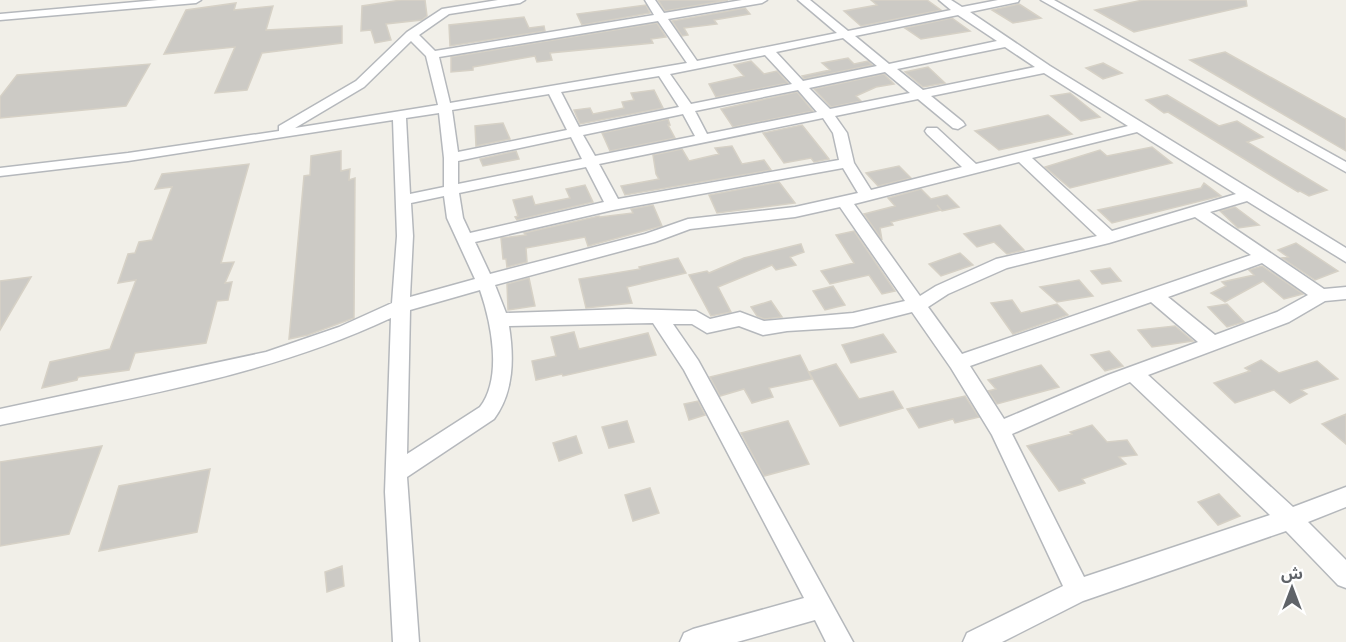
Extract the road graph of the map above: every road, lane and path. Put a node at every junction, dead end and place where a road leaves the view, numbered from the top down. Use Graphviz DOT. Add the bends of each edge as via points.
graph roads {
  1 [pos="196,0"];
  2 [pos="520,0"];
  3 [pos="650,0"];
  4 [pos="762,0"];
  5 [pos="803,0"];
  6 [pos="944,0"];
  7 [pos="1014,0"];
  8 [pos="1046,0"];
  9 [pos="445,5"];
  10 [pos="962,12"];
  11 [pos="0,17"];
  12 [pos="662,17"];
  13 [pos="411,34"];
  14 [pos="846,35"];
  15 [pos="1007,43"];
  16 [pos="767,50"];
  17 [pos="432,55"];
  18 [pos="694,65"];
  19 [pos="887,68"];
  20 [pos="1046,69"];
  21 [pos="662,72"];
  22 [pos="801,86"];
  23 [pos="552,88"];
  24 [pos="920,95"];
  25 [pos="446,107"];
  26 [pos="687,109"];
  27 [pos="827,114"];
  28 [pos="399,115"];
  29 [pos="958,126"];
  30 [pos="1140,128"];
  31 [pos="932,131"];
  32 [pos="574,133"];
  33 [pos="273,136"];
  34 [pos="704,140"];
  35 [pos="1022,157"];
  36 [pos="451,158"];
  37 [pos="591,163"];
  38 [pos="847,163"];
  39 [pos="1346,168"];
  40 [pos="974,169"];
  41 [pos="0,172"];
  42 [pos="451,190"];
  43 [pos="867,195"];
  44 [pos="1248,196"];
  45 [pos="403,200"];
  46 [pos="844,201"];
  47 [pos="613,205"];
  48 [pos="1197,211"];
  49 [pos="1109,238"];
  50 [pos="466,239"];
  51 [pos="1346,256"];
  52 [pos="1263,257"];
  53 [pos="485,281"];
  54 [pos="1346,293"];
  55 [pos="1154,295"];
  56 [pos="1321,295"];
  57 [pos="402,306"];
  58 [pos="916,306"];
  59 [pos="659,318"];
  60 [pos="499,320"];
  61 [pos="1212,343"];
  62 [pos="958,363"];
  63 [pos="1133,373"];
  64 [pos="0,417"];
  65 [pos="1000,430"];
  66 [pos="396,473"];
  67 [pos="1346,497"];
  68 [pos="1290,519"];
  69 [pos="1346,577"];
  70 [pos="1078,591"];
  71 [pos="820,606"];
  72 [pos="406,642"];
  73 [pos="693,642"];
  74 [pos="840,642"];
  75 [pos="976,642"];
  1 -- 11 [label="street"];
  2 -- 9 [label="street"];
  3 -- 12 [label="street"];
  4 -- 12 [label="street"];
  5 -- 14 [label="street"];
  6 -- 10 [label="street"];
  7 -- 10 [label="street"];
  8 -- 39 [label="street"];
  9 -- 13 [label="street"];
  10 -- 14 [label="street"];
  10 -- 15 [label="street"];
  12 -- 17 [label="street"];
  12 -- 18 [label="street"];
  13 -- 17 [label="street"];
  13 -- 33 [label="street" via="360,84"];
  14 -- 16 [label="street"];
  14 -- 19 [label="street"];
  15 -- 19 [label="street"];
  15 -- 20 [label="street"];
  16 -- 18 [label="street"];
  16 -- 22 [label="street"];
  17 -- 25 [label="street"];
  18 -- 21 [label="street"];
  19 -- 22 [label="street"];
  19 -- 24 [label="street"];
  20 -- 24 [label="street"];
  20 -- 30 [label="street"];
  21 -- 23 [label="street"];
  21 -- 26 [label="street"];
  22 -- 26 [label="street"];
  22 -- 27 [label="street"];
  23 -- 25 [label="street"];
  23 -- 32 [label="street"];
  24 -- 27 [label="street"];
  24 -- 29 [label="street"];
  25 -- 28 [label="street"];
  25 -- 36 [label="street"];
  26 -- 32 [label="street"];
  26 -- 34 [label="street"];
  27 -- 34 [label="street"];
  27 -- 38 [label="street" via="840,133"];
  28 -- 33 [label="street"];
  28 -- 45 [label="street"];
  30 -- 35 [label="street"];
  30 -- 44 [label="street"];
  31 -- 40 [label="street"];
  32 -- 36 [label="street"];
  32 -- 37 [label="street"];
  33 -- 41 [label="street"];
  34 -- 37 [label="street"];
  35 -- 40 [label="street"];
  35 -- 49 [label="street"];
  36 -- 42 [label="street"];
  37 -- 42 [label="street"];
  37 -- 47 [label="street"];
  38 -- 43 [label="street"];
  38 -- 47 [label="street"];
  40 -- 43 [label="street"];
  42 -- 45 [label="street"];
  42 -- 50 [label="street" via="455,218"];
  43 -- 46 [label="street"];
  44 -- 48 [label="street"];
  44 -- 51 [label="street"];
  45 -- 57 [label="street"];
  46 -- 53 [label="street" via="795,212 688,224"];
  46 -- 58 [label="street"];
  47 -- 50 [label="street"];
  48 -- 49 [label="street"];
  48 -- 52 [label="street"];
  49 -- 58 [label="street" via="985,268"];
  50 -- 53 [label="street"];
  52 -- 55 [label="street"];
  52 -- 56 [label="street"];
  53 -- 57 [label="street"];
  53 -- 60 [label="street"];
  54 -- 56 [label="street"];
  55 -- 61 [label="street"];
  55 -- 62 [label="street"];
  56 -- 61 [label="street" via="1283,317"];
  57 -- 64 [label="street" via="345,332 267,359"];
  57 -- 66 [label="street"];
  58 -- 59 [label="street" via="853,320 763,328 740,320 707,326 696,318"];
  58 -- 62 [label="street"];
  59 -- 60 [label="street"];
  59 -- 71 [label="street" via="691,365"];
  60 -- 66 [label="street" via="501,376 496,401 476,421"];
  61 -- 63 [label="street"];
  62 -- 65 [label="street"];
  63 -- 65 [label="street"];
  63 -- 68 [label="street"];
  65 -- 70 [label="street"];
  66 -- 72 [label="street"];
  67 -- 68 [label="street"];
  68 -- 69 [label="street"];
  68 -- 70 [label="street"];
  70 -- 75 [label="street"];
  71 -- 73 [label="street"];
  71 -- 74 [label="street"];
}
